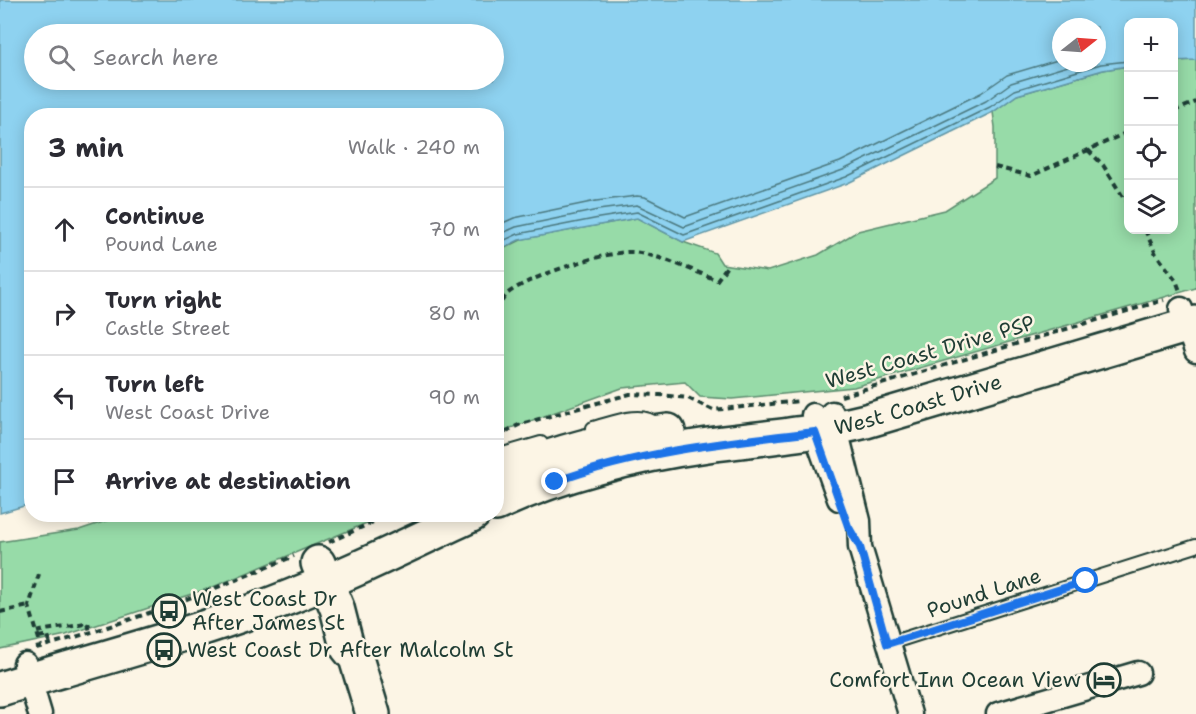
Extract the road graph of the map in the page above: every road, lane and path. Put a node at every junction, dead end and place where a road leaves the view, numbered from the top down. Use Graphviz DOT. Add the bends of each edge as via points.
graph roads {
  1 [pos="1196,102"];
  2 [pos="1178,109"];
  3 [pos="1124,134"];
  4 [pos="1088,150"];
  5 [pos="995,168"];
  6 [pos="1124,198"];
  7 [pos="1147,234"];
  8 [pos="728,265"];
  9 [pos="504,298"];
  10 [pos="1187,312"];
  11 [pos="823,414"];
  12 [pos="504,432"];
  13 [pos="660,432"];
  14 [pos="577,433"];
  15 [pos="556,439"];
  16 [pos="504,454"];
  17 [pos="504,475"];
  18 [pos="504,501"];
  19 [pos="376,522"];
  20 [pos="404,522"];
  21 [pos="448,522"];
  22 [pos="1196,546"];
  23 [pos="323,562"];
  24 [pos="39,574"];
  25 [pos="296,594"];
  26 [pos="29,606"];
  27 [pos="0,612"];
  28 [pos="37,632"];
  29 [pos="90,632"];
  30 [pos="51,644"];
  31 [pos="350,644"];
  32 [pos="887,644"];
  33 [pos="24,662"];
  34 [pos="1138,673"];
  35 [pos="40,714"];
  36 [pos="373,714"];
  37 [pos="910,714"];
  38 [pos="998,714"];
  1 -- 2 [label="path"];
  3 -- 4 [label="path"];
  4 -- 5 [label="path" via="1031,176"];
  4 -- 6 [label="path"];
  7 -- 10 [label="path" via="1176,280"];
  8 -- 9 [label="path" via="717,280 632,252 545,273"];
  10 -- 11 [label="main road, West Coast Drive"];
  10 -- 11 [label="path, West Coast Drive PSP"];
  11 -- 12 [label="path, West Coast Drive PSP" via="713,410 688,398 630,394 520,424"];
  11 -- 13 [label="main road, West Coast Drive"];
  11 -- 18 [label="main road, West Coast Drive" via="705,446 640,457 573,475"];
  11 -- 32 [label="street" via="859,521 860,547"];
  13 -- 14 [label="lane" via="651,419 641,418"];
  13 -- 17 [label="main road, West Coast Drive" via="600,442"];
  15 -- 16 [label="lane"];
  19 -- 23 [label="path"];
  20 -- 23 [label="main road"];
  21 -- 23 [label="main road"];
  22 -- 32 [label="lane, Pound Lane"];
  23 -- 25 [label="main road"];
  23 -- 29 [label="path" via="201,594"];
  23 -- 31 [label="main road" via="352,598 359,643"];
  23 -- 33 [label="main road" via="173,620"];
  24 -- 26 [label="path"];
  25 -- 31 [label="main road" via="318,607"];
  25 -- 33 [label="main road" via="128,652"];
  26 -- 27 [label="path"];
  26 -- 28 [label="path"];
  28 -- 29 [label="path" via="88,623"];
  28 -- 33 [label="path"];
  29 -- 30 [label="path"];
  30 -- 33 [label="path"];
  30 -- 33 [label="path" via="48,634"];
  31 -- 36 [label="main road"];
  32 -- 37 [label="street"];
  33 -- 35 [label="street"];
  34 -- 38 [label="street"];
}
